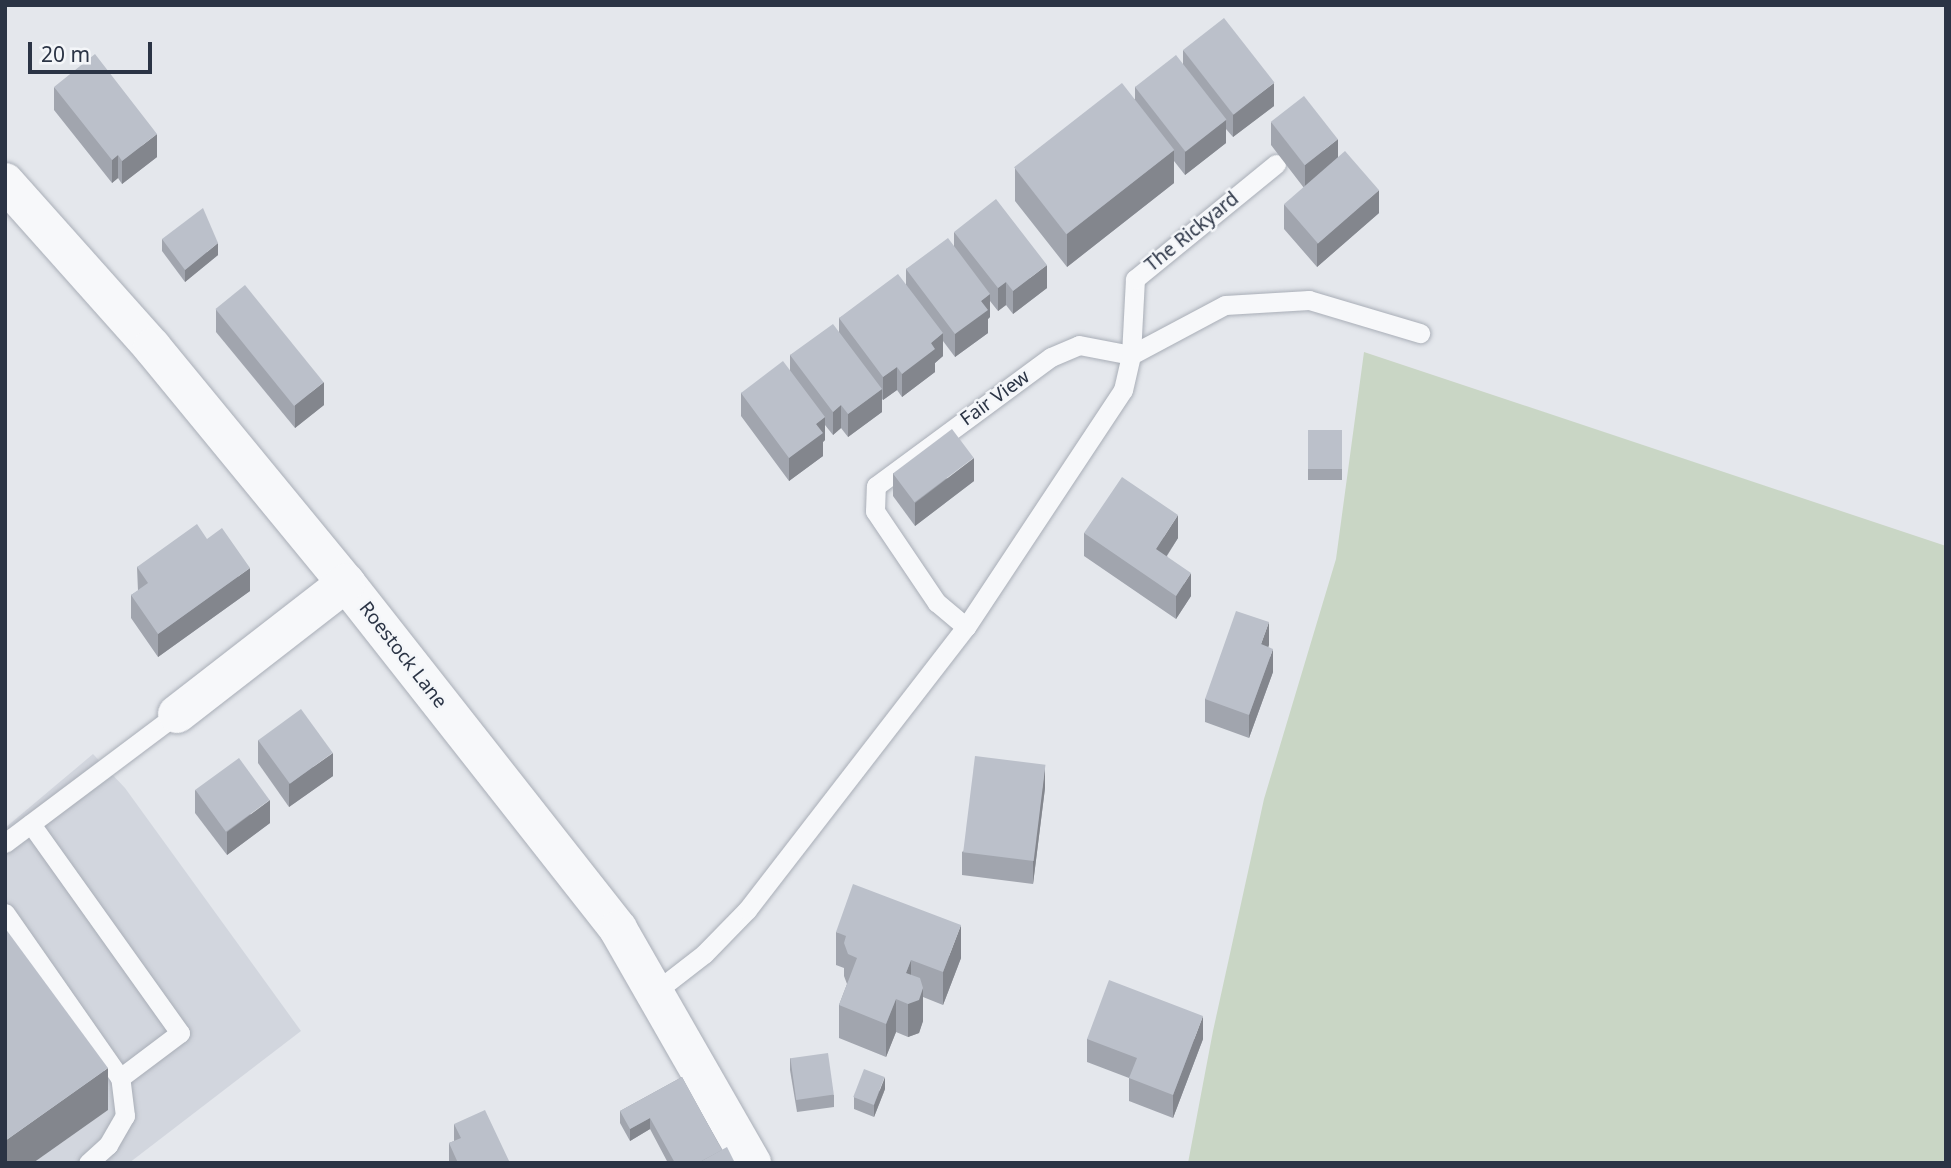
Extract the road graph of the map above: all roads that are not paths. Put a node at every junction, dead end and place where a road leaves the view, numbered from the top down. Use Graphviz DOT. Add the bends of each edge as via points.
graph roads {
  1 [pos="1276,164"];
  2 [pos="5,182"];
  3 [pos="1420,333"];
  4 [pos="1131,355"];
  5 [pos="346,583"];
  6 [pos="966,627"];
  7 [pos="177,714"];
  8 [pos="31,824"];
  9 [pos="5,843"];
  10 [pos="5,913"];
  11 [pos="655,992"];
  12 [pos="120,1078"];
  13 [pos="88,1163"];
  14 [pos="752,1163"];
  1 -- 4 [label="lane, The Rickyard" via="1135,279"];
  2 -- 5 [label="street, Roestock Lane" via="152,347"];
  3 -- 4 [label="lane" via="1309,300 1225,305"];
  4 -- 6 [label="lane, The Rickyard" via="1123,390"];
  4 -- 6 [label="lane, Fair View" via="1079,345 1051,356 876,486 875,511 937,603"];
  5 -- 7 [label="street"];
  5 -- 11 [label="street, Roestock Lane" via="618,929"];
  6 -- 11 [label="lane, The Rickyard" via="747,910 704,954"];
  7 -- 8 [label="lane"];
  8 -- 9 [label="lane"];
  8 -- 12 [label="lane" via="180,1033"];
  10 -- 12 [label="lane"];
  11 -- 14 [label="street, Roestock Lane"];
  12 -- 13 [label="lane" via="125,1116 108,1145"];
}
